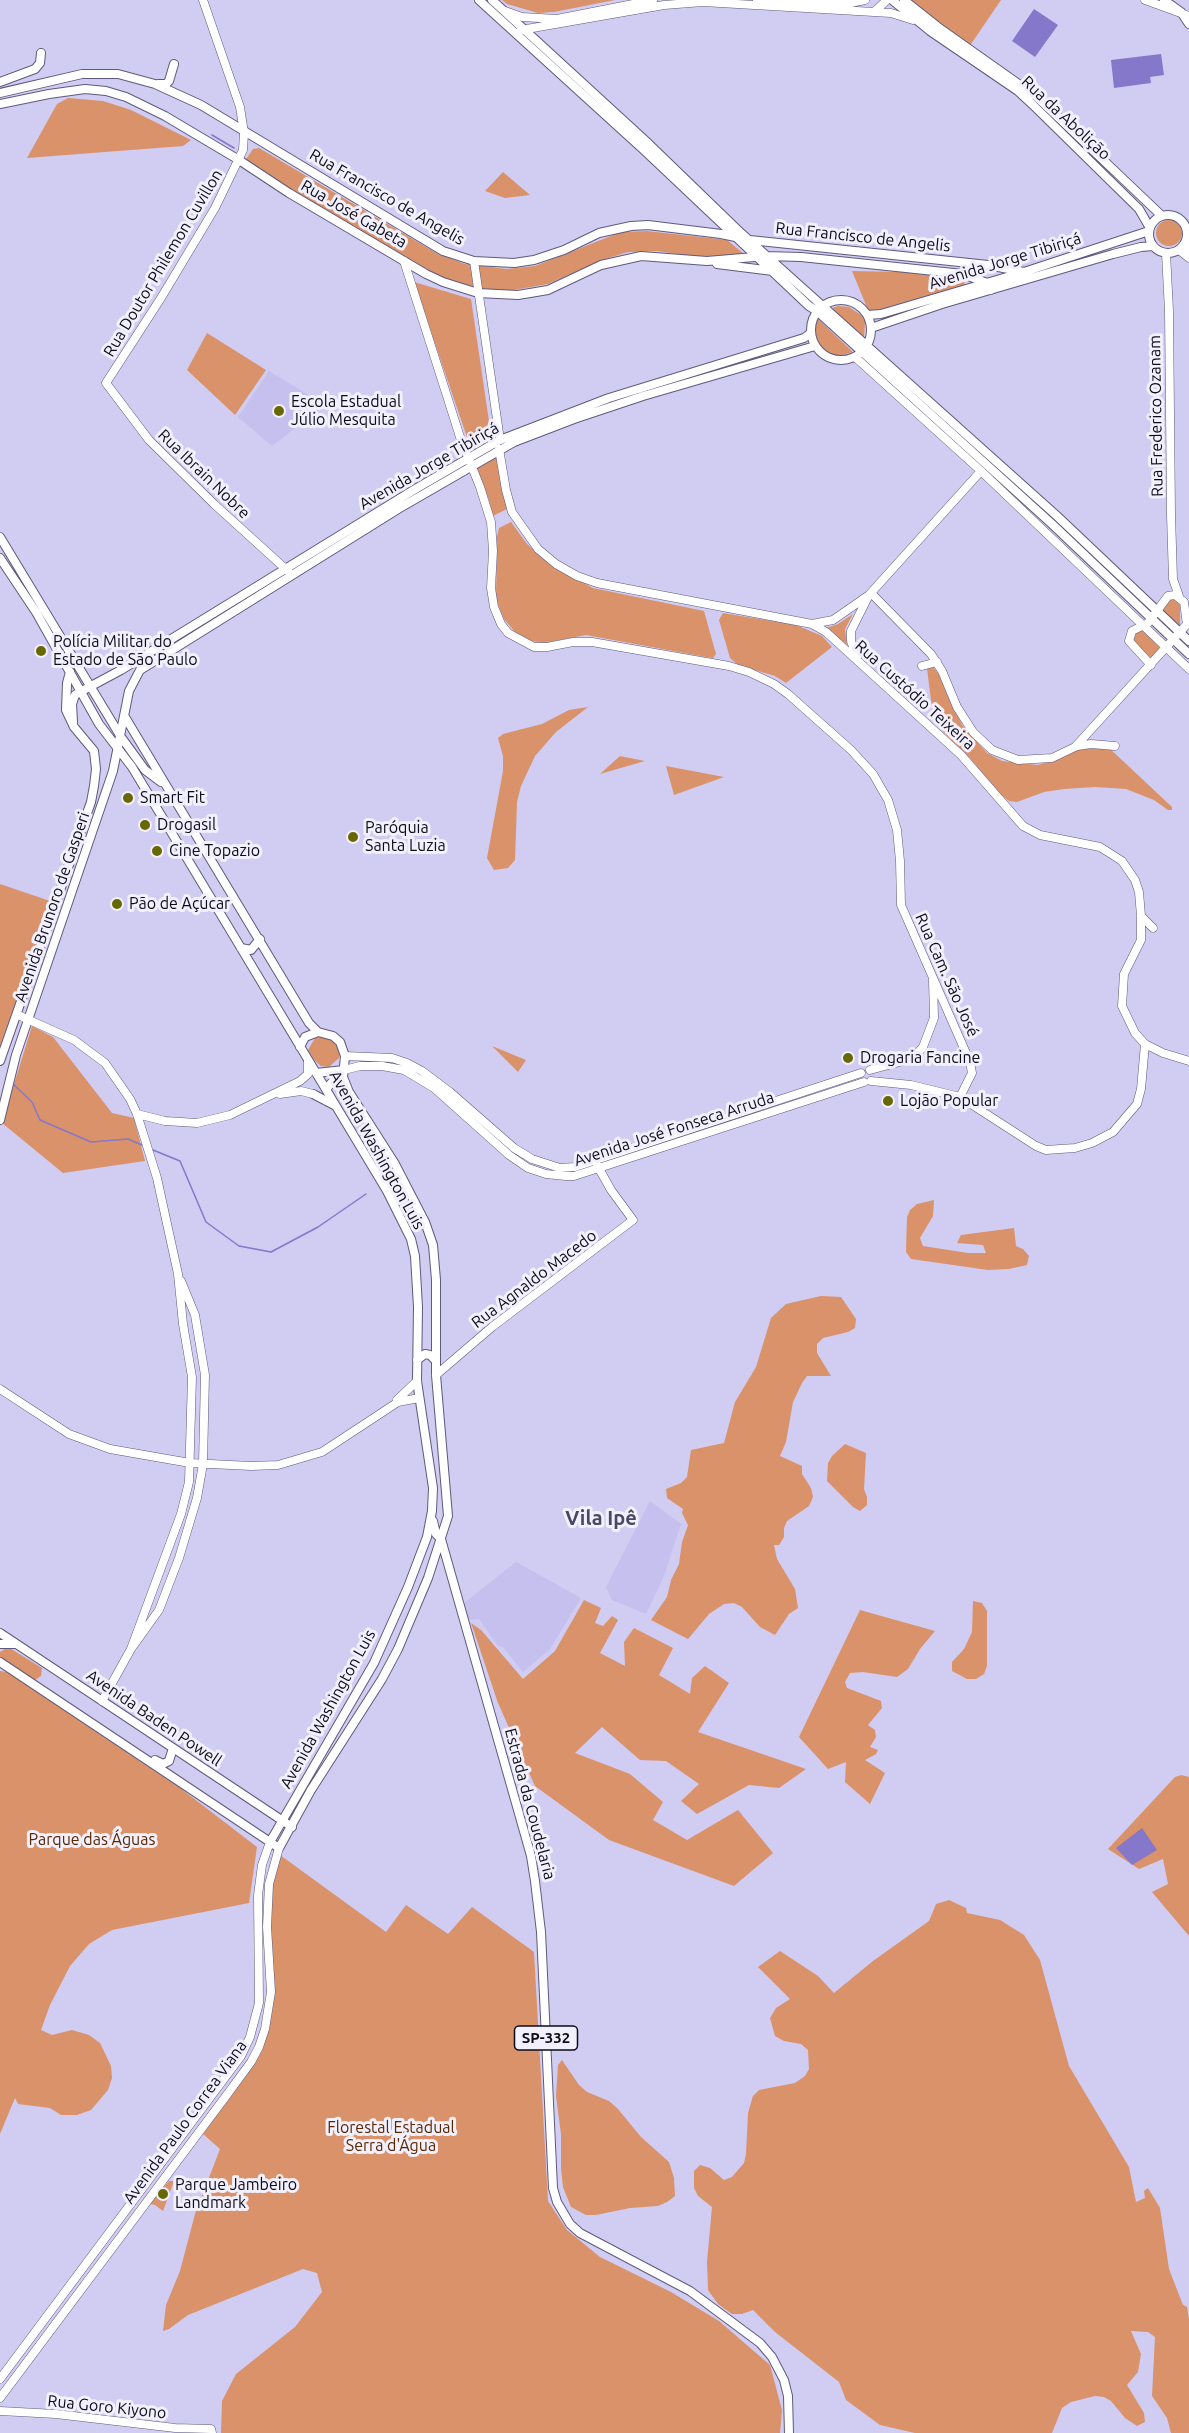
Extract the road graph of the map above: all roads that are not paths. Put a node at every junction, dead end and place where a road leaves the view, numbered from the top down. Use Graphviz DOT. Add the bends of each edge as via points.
graph roads {
  1 [pos="203,0"];
  2 [pos="479,0"];
  3 [pos="492,0"];
  4 [pos="653,0"];
  5 [pos="757,0"];
  6 [pos="865,0"];
  7 [pos="887,0"];
  8 [pos="892,0"];
  9 [pos="904,0"];
  10 [pos="1145,0"];
  11 [pos="1164,0"];
  12 [pos="502,10"];
  13 [pos="874,12"];
  14 [pos="1185,14"];
  15 [pos="1189,24"];
  16 [pos="922,25"];
  17 [pos="512,30"];
  18 [pos="525,31"];
  19 [pos="41,53"];
  20 [pos="174,64"];
  21 [pos="0,82"];
  22 [pos="155,84"];
  23 [pos="0,93"];
  24 [pos="0,104"];
  25 [pos="244,133"];
  26 [pos="239,160"];
  27 [pos="1162,216"];
  28 [pos="1185,220"];
  29 [pos="1150,230"];
  30 [pos="738,238"];
  31 [pos="750,240"];
  32 [pos="1186,242"];
  33 [pos="1153,246"];
  34 [pos="845,250"];
  35 [pos="1166,253"];
  36 [pos="766,256"];
  37 [pos="784,256"];
  38 [pos="756,257"];
  39 [pos="1189,258"];
  40 [pos="404,261"];
  41 [pos="474,261"];
  42 [pos="707,261"];
  43 [pos="840,262"];
  44 [pos="783,269"];
  45 [pos="773,271"];
  46 [pos="1024,272"];
  47 [pos="963,274"];
  48 [pos="989,286"];
  49 [pos="969,288"];
  50 [pos="478,293"];
  51 [pos="820,309"];
  52 [pos="867,315"];
  53 [pos="871,328"];
  54 [pos="811,333"];
  55 [pos="815,346"];
  56 [pos="862,352"];
  57 [pos="106,383"];
  58 [pos="500,445"];
  59 [pos="469,462"];
  60 [pos="981,471"];
  61 [pos="0,537"];
  62 [pos="0,558"];
  63 [pos="289,572"];
  64 [pos="1173,579"];
  65 [pos="870,594"];
  66 [pos="1168,596"];
  67 [pos="1179,596"];
  68 [pos="1187,611"];
  69 [pos="1154,615"];
  70 [pos="812,624"];
  71 [pos="1144,625"];
  72 [pos="1184,629"];
  73 [pos="1189,640"];
  74 [pos="1166,647"];
  75 [pos="1189,654"];
  76 [pos="937,662"];
  77 [pos="860,664"];
  78 [pos="1150,665"];
  79 [pos="922,666"];
  80 [pos="1189,669"];
  81 [pos="121,670"];
  82 [pos="70,672"];
  83 [pos="91,685"];
  84 [pos="129,690"];
  85 [pos="80,692"];
  86 [pos="87,702"];
  87 [pos="125,717"];
  88 [pos="72,722"];
  89 [pos="116,727"];
  90 [pos="121,737"];
  91 [pos="1115,746"];
  92 [pos="1075,747"];
  93 [pos="119,750"];
  94 [pos="132,767"];
  95 [pos="96,769"];
  96 [pos="113,772"];
  97 [pos="164,784"];
  98 [pos="188,823"];
  99 [pos="171,832"];
  100 [pos="1141,916"];
  101 [pos="1154,928"];
  102 [pos="260,939"];
  103 [pos="242,948"];
  104 [pos="932,972"];
  105 [pos="945,1003"];
  106 [pos="935,1004"];
  107 [pos="18,1014"];
  108 [pos="29,1019"];
  109 [pos="318,1032"];
  110 [pos="1145,1044"];
  111 [pos="300,1047"];
  112 [pos="345,1056"];
  113 [pos="308,1060"];
  114 [pos="0,1061"];
  115 [pos="1189,1061"];
  116 [pos="344,1070"];
  117 [pos="316,1073"];
  118 [pos="869,1077"];
  119 [pos="326,1089"];
  120 [pos="314,1094"];
  121 [pos="270,1096"];
  122 [pos="960,1096"];
  123 [pos="336,1106"];
  124 [pos="137,1114"];
  125 [pos="0,1120"];
  126 [pos="597,1164"];
  127 [pos="178,1274"];
  128 [pos="183,1324"];
  129 [pos="202,1351"];
  130 [pos="417,1360"];
  131 [pos="435,1360"];
  132 [pos="453,1360"];
  133 [pos="436,1375"];
  134 [pos="417,1381"];
  135 [pos="0,1389"];
  136 [pos="419,1398"];
  137 [pos="392,1406"];
  138 [pos="190,1463"];
  139 [pos="203,1464"];
  140 [pos="432,1511"];
  141 [pos="441,1539"];
  142 [pos="435,1558"];
  143 [pos="448,1564"];
  144 [pos="167,1588"];
  145 [pos="153,1591"];
  146 [pos="0,1633"];
  147 [pos="0,1644"];
  148 [pos="18,1645"];
  149 [pos="131,1649"];
  150 [pos="0,1662"];
  151 [pos="102,1701"];
  152 [pos="120,1742"];
  153 [pos="173,1748"];
  154 [pos="282,1820"];
  155 [pos="292,1827"];
  156 [pos="270,1842"];
  157 [pos="279,1848"];
  158 [pos="134,2201"];
  159 [pos="143,2207"];
  160 [pos="0,2379"];
  161 [pos="0,2398"];
  162 [pos="0,2411"];
  163 [pos="212,2431"];
  164 [pos="789,2433"];
  1 -- 25 [label="street, Rua Doutor Philemon Cuvillon" via="233,82"];
  2 -- 17 [label="main road"];
  3 -- 12 [label="main road"];
  4 -- 12 [label="street" via="557,19"];
  5 -- 6 [label="street"];
  7 -- 13 [label="street"];
  8 -- 16 [label="main road, Rua da Abolição"];
  9 -- 27 [label="main road, Rua da Abolição" via="1037,97"];
  10 -- 14 [label="street"];
  11 -- 14 [label="main road"];
  12 -- 18 [label="main road"];
  13 -- 16 [label="street" via="903,15"];
  13 -- 18 [label="street" via="682,3"];
  14 -- 15 [label="main road"];
  16 -- 29 [label="main road, Rua da Abolição" via="1025,98 1139,209"];
  17 -- 18 [label="street"];
  17 -- 30 [label="main road"];
  18 -- 31 [label="main road"];
  19 -- 21 [label="main road" via="35,69"];
  20 -- 22 [label="main road" via="169,81"];
  22 -- 23 [label="main road, Rua Francisco de Angelis" via="118,74 82,74"];
  22 -- 25 [label="main road, Rua Francisco de Angelis" via="201,105"];
  24 -- 26 [label="main road, Rua José Gabeta" via="66,91 106,91 142,105"];
  25 -- 26 [label="street, Rua Doutor Philemon Cuvillon"];
  25 -- 41 [label="main road, Rua Francisco de Angelis" via="443,251"];
  26 -- 40 [label="main road, Rua José Gabeta"];
  26 -- 57 [label="street, Rua Doutor Philemon Cuvillon" via="215,208"];
  27 -- 28 [label="main road"];
  27 -- 29 [label="main road"];
  28 -- 32 [label="main road"];
  29 -- 33 [label="main road"];
  29 -- 46 [label="main road, Avenida Jorge Tibiriçá"];
  30 -- 31 [label="main road, Rua Francisco de Angelis"];
  30 -- 38 [label="main road"];
  30 -- 41 [label="main road, Rua Francisco de Angelis" via="631,226 599,233 534,260"];
  31 -- 34 [label="main road, Rua Francisco de Angelis"];
  31 -- 36 [label="main road"];
  32 -- 35 [label="main road"];
  32 -- 39 [label="street"];
  33 -- 35 [label="main road"];
  33 -- 48 [label="main road, Avenida Jorge Tibiriçá"];
  34 -- 43 [label="main road"];
  34 -- 46 [label="main road, Rua Francisco de Angelis"];
  35 -- 64 [label="street, Rua Frederico Ozanam"];
  36 -- 37 [label="main road, Rua Francisco de Angelis"];
  36 -- 38 [label="main road, Rua Francisco de Angelis"];
  36 -- 44 [label="main road"];
  37 -- 43 [label="main road, Rua Francisco de Angelis"];
  37 -- 44 [label="main road"];
  38 -- 42 [label="main road, Rua José Gabeta"];
  38 -- 45 [label="main road"];
  40 -- 50 [label="main road, Rua José Gabeta" via="443,282"];
  40 -- 59 [label="street"];
  41 -- 50 [label="street, Rua Custódio Teixeira"];
  42 -- 45 [label="main road, Rua José Gabeta"];
  42 -- 50 [label="main road, Rua José Gabeta" via="631,257 601,265 548,290 518,295"];
  43 -- 47 [label="main road, Rua Francisco de Angelis"];
  44 -- 51 [label="main road"];
  45 -- 51 [label="main road" via="809,306"];
  46 -- 48 [label="main road, Avenida Jorge Tibiriçá"];
  47 -- 48 [label="main road, Rua Francisco de Angelis"];
  47 -- 49 [label="main road"];
  48 -- 49 [label="main road, Avenida Jorge Tibiriçá"];
  48 -- 53 [label="main road, Avenida Jorge Tibiriçá"];
  49 -- 52 [label="main road, Avenida Jorge Tibiriçá"];
  50 -- 58 [label="street, Rua Custódio Teixeira"];
  51 -- 52 [label="main road" via="837,300 846,301"];
  51 -- 54 [label="main road" via="811,324"];
  51 -- 56 [label="main road"];
  52 -- 53 [label="main road"];
  53 -- 56 [label="main road"];
  54 -- 55 [label="main road"];
  54 -- 58 [label="main road, Avenida Jorge Tibiriçá" via="609,398"];
  55 -- 56 [label="main road" via="828,358 846,360"];
  55 -- 58 [label="main road, Avenida Jorge Tibiriçá" via="633,399"];
  56 -- 60 [label="street"];
  56 -- 69 [label="main road" via="1057,516"];
  57 -- 63 [label="street, Rua Ibrain Nobre" via="149,440"];
  58 -- 59 [label="main road, Avenida Jorge Tibiriçá"];
  58 -- 70 [label="street, Rua Custódio Teixeira" via="512,512 538,549 566,570 597,583"];
  59 -- 63 [label="main road, Avenida Jorge Tibiriçá"];
  59 -- 104 [label="street, Rua Cam. São José" via="491,522 491,588 494,607 508,633 534,647 592,642 729,666 774,684 873,774 897,830 900,898"];
  60 -- 65 [label="street"];
  60 -- 71 [label="street"];
  61 -- 83 [label="main road, Avenida Washington Luis"];
  62 -- 82 [label="main road, Avenida Washington Luis"];
  63 -- 81 [label="main road, Avenida Jorge Tibiriçá"];
  63 -- 84 [label="main road, Avenida Jorge Tibiriçá" via="140,670"];
  64 -- 66 [label="street, Rua Frederico Ozanam"];
  64 -- 67 [label="street, Rua Frederico Ozanam"];
  65 -- 70 [label="street" via="833,620"];
  65 -- 76 [label="street"];
  65 -- 77 [label="street" via="851,631 853,651"];
  66 -- 67 [label="street"];
  66 -- 69 [label="street, Rua Frederico Ozanam"];
  67 -- 68 [label="street, Rua Frederico Ozanam"];
  68 -- 72 [label="street, Rua Frederico Ozanam"];
  69 -- 71 [label="street, Rua Frederico Ozanam"];
  69 -- 72 [label="main road"];
  70 -- 77 [label="street, Rua Custódio Teixeira"];
  71 -- 74 [label="street"];
  71 -- 78 [label="street" via="1132,631 1129,641"];
  72 -- 73 [label="main road"];
  72 -- 74 [label="street"];
  72 -- 75 [label="main road"];
  74 -- 78 [label="street"];
  74 -- 80 [label="street"];
  76 -- 79 [label="street"];
  76 -- 92 [label="street" via="967,723 992,750 1032,761 1052,758"];
  77 -- 100 [label="street, Rua Custódio Teixeira" via="961,755 1023,826 1041,835 1100,847 1122,861 1139,892"];
  78 -- 92 [label="street"];
  81 -- 83 [label="main road, Avenida Jorge Tibiriçá"];
  81 -- 84 [label="main road"];
  82 -- 85 [label="main road, Avenida Washington Luis"];
  82 -- 88 [label="main road, Avenida Brunoro de Gasperi" via="65,703"];
  83 -- 85 [label="main road"];
  83 -- 89 [label="main road, Avenida Washington Luis"];
  84 -- 87 [label="main road, Avenida Brunoro de Gasperi"];
  85 -- 86 [label="main road, Avenida Washington Luis"];
  85 -- 88 [label="main road" via="73,699"];
  86 -- 89 [label="main road" via="108,729"];
  86 -- 93 [label="main road, Avenida Washington Luis"];
  87 -- 90 [label="main road, Avenida Brunoro de Gasperi"];
  87 -- 97 [label="main road"];
  88 -- 95 [label="main road, Avenida Brunoro de Gasperi" via="94,751"];
  89 -- 90 [label="main road, Avenida Washington Luis"];
  90 -- 93 [label="main road, Avenida Brunoro de Gasperi"];
  90 -- 97 [label="main road, Avenida Washington Luis" via="145,770"];
  91 -- 92 [label="street"];
  93 -- 94 [label="main road, Avenida Washington Luis"];
  93 -- 96 [label="main road, Avenida Brunoro de Gasperi"];
  94 -- 96 [label="main road" via="120,766"];
  94 -- 99 [label="main road, Avenida Washington Luis"];
  95 -- 96 [label="main road" via="104,765"];
  95 -- 107 [label="main road, Avenida Brunoro de Gasperi" via="91,802"];
  96 -- 108 [label="main road, Avenida Brunoro de Gasperi"];
  97 -- 98 [label="main road, Avenida Washington Luis"];
  98 -- 99 [label="main road" via="177,824"];
  98 -- 102 [label="main road, Avenida Washington Luis"];
  99 -- 103 [label="main road, Avenida Washington Luis"];
  100 -- 101 [label="street"];
  100 -- 110 [label="street, Rua Custódio Teixeira" via="1141,940 1124,974 1121,995 1126,1017"];
  102 -- 103 [label="main road" via="250,950"];
  102 -- 109 [label="main road, Avenida Washington Luis"];
  103 -- 111 [label="main road, Avenida Washington Luis"];
  104 -- 105 [label="street, Rua Cam. São José"];
  104 -- 106 [label="street"];
  105 -- 106 [label="street"];
  105 -- 122 [label="street, Rua Cam. São José" via="971,1067"];
  106 -- 118 [label="street" via="932,1029 916,1054"];
  107 -- 108 [label="street"];
  107 -- 114 [label="main road, Avenida Brunoro de Gasperi"];
  108 -- 124 [label="street" via="74,1040 105,1063"];
  108 -- 125 [label="main road, Avenida Brunoro de Gasperi"];
  109 -- 111 [label="main road" via="305,1037"];
  109 -- 112 [label="main road, Avenida Washington Luis" via="340,1042"];
  110 -- 115 [label="street"];
  110 -- 122 [label="street" via="1137,1104 1113,1132 1075,1148 1046,1150 1036,1146"];
  111 -- 113 [label="main road, Avenida Washington Luis"];
  112 -- 116 [label="main road, Avenida Washington Luis"];
  112 -- 126 [label="street, Avenida José Fonseca Arruda" via="392,1058 422,1071 514,1148 548,1166"];
  113 -- 117 [label="main road, Avenida Washington Luis"];
  113 -- 121 [label="street" via="306,1077"];
  116 -- 117 [label="main road"];
  116 -- 119 [label="main road"];
  116 -- 126 [label="street, Avenida José Fonseca Arruda" via="360,1066 404,1070 434,1088 528,1168 566,1176"];
  116 -- 131 [label="main road, Avenida Washington Luis" via="349,1092 411,1192 431,1237 436,1280"];
  117 -- 119 [label="main road, Avenida Washington Luis"];
  118 -- 122 [label="street"];
  118 -- 126 [label="street, Avenida José Fonseca Arruda"];
  118 -- 126 [label="street, Avenida José Fonseca Arruda" via="863,1071"];
  119 -- 123 [label="main road, Avenida Washington Luis"];
  120 -- 121 [label="street" via="300,1091"];
  120 -- 123 [label="main road"];
  121 -- 124 [label="street" via="230,1115 197,1123"];
  123 -- 130 [label="main road, Avenida Washington Luis" via="411,1239 417,1282"];
  124 -- 127 [label="street" via="163,1203"];
  126 -- 132 [label="street, Rua Agnaldo Macedo" via="633,1220"];
  127 -- 128 [label="street"];
  127 -- 129 [label="street" via="195,1315"];
  128 -- 129 [label="street" via="183,1312 189,1310"];
  128 -- 138 [label="street" via="192,1377"];
  129 -- 139 [label="street"];
  130 -- 131 [label="main road" via="426,1354"];
  130 -- 134 [label="main road, Avenida Washington Luis"];
  131 -- 132 [label="street"];
  131 -- 133 [label="main road, Avenida Washington Luis"];
  132 -- 133 [label="street, Rua Agnaldo Macedo"];
  133 -- 141 [label="main road, Avenida Washington Luis" via="448,1506"];
  134 -- 136 [label="main road, Avenida Washington Luis"];
  134 -- 137 [label="street"];
  135 -- 138 [label="street" via="82,1440"];
  136 -- 137 [label="street"];
  136 -- 140 [label="main road, Avenida Washington Luis" via="430,1465"];
  137 -- 139 [label="street" via="339,1443 304,1458 278,1465"];
  138 -- 139 [label="street"];
  138 -- 145 [label="street" via="181,1514"];
  139 -- 144 [label="street" via="198,1498"];
  140 -- 141 [label="main road, Estrada da Coudelaria" via="434,1532"];
  140 -- 154 [label="main road, Avenida Washington Luis" via="423,1550 381,1649"];
  141 -- 142 [label="main road, Avenida Paulo Correa Viana"];
  141 -- 143 [label="main road, Estrada da Coudelaria / SP-332"];
  142 -- 143 [label="main road" via="442,1557"];
  142 -- 155 [label="main road, Avenida Paulo Correa Viana" via="398,1649 310,1790"];
  143 -- 164 [label="main road, Estrada da Coudelaria / SP-332" via="535,1881 541,1932 553,2188 557,2202 580,2233 690,2291 760,2343 784,2380"];
  144 -- 145 [label="street" via="155,1608 151,1602"];
  144 -- 149 [label="street" via="152,1622"];
  145 -- 149 [label="street"];
  146 -- 148 [label="main road, Avenida Baden Powell"];
  147 -- 148 [label="main road"];
  148 -- 151 [label="main road, Avenida Baden Powell"];
  149 -- 151 [label="street"];
  150 -- 152 [label="main road"];
  151 -- 153 [label="main road, Avenida Baden Powell"];
  152 -- 153 [label="main road" via="163,1764 171,1759"];
  152 -- 156 [label="main road"];
  153 -- 154 [label="main road, Avenida Baden Powell"];
  154 -- 155 [label="main road, Avenida Baden Powell"];
  154 -- 156 [label="main road, Avenida Washington Luis"];
  155 -- 157 [label="main road, Avenida Paulo Correa Viana"];
  156 -- 157 [label="main road"];
  156 -- 158 [label="street" via="259,1879 259,1994 250,2037 242,2056"];
  157 -- 159 [label="street, Avenida Paulo Correa Viana" via="268,1893 271,1992 259,2047"];
  158 -- 159 [label="street"];
  158 -- 160 [label="street"];
  159 -- 161 [label="street, Avenida Paulo Correa Viana"];
  162 -- 163 [label="street, Rua Goro Kiyono"];
}
